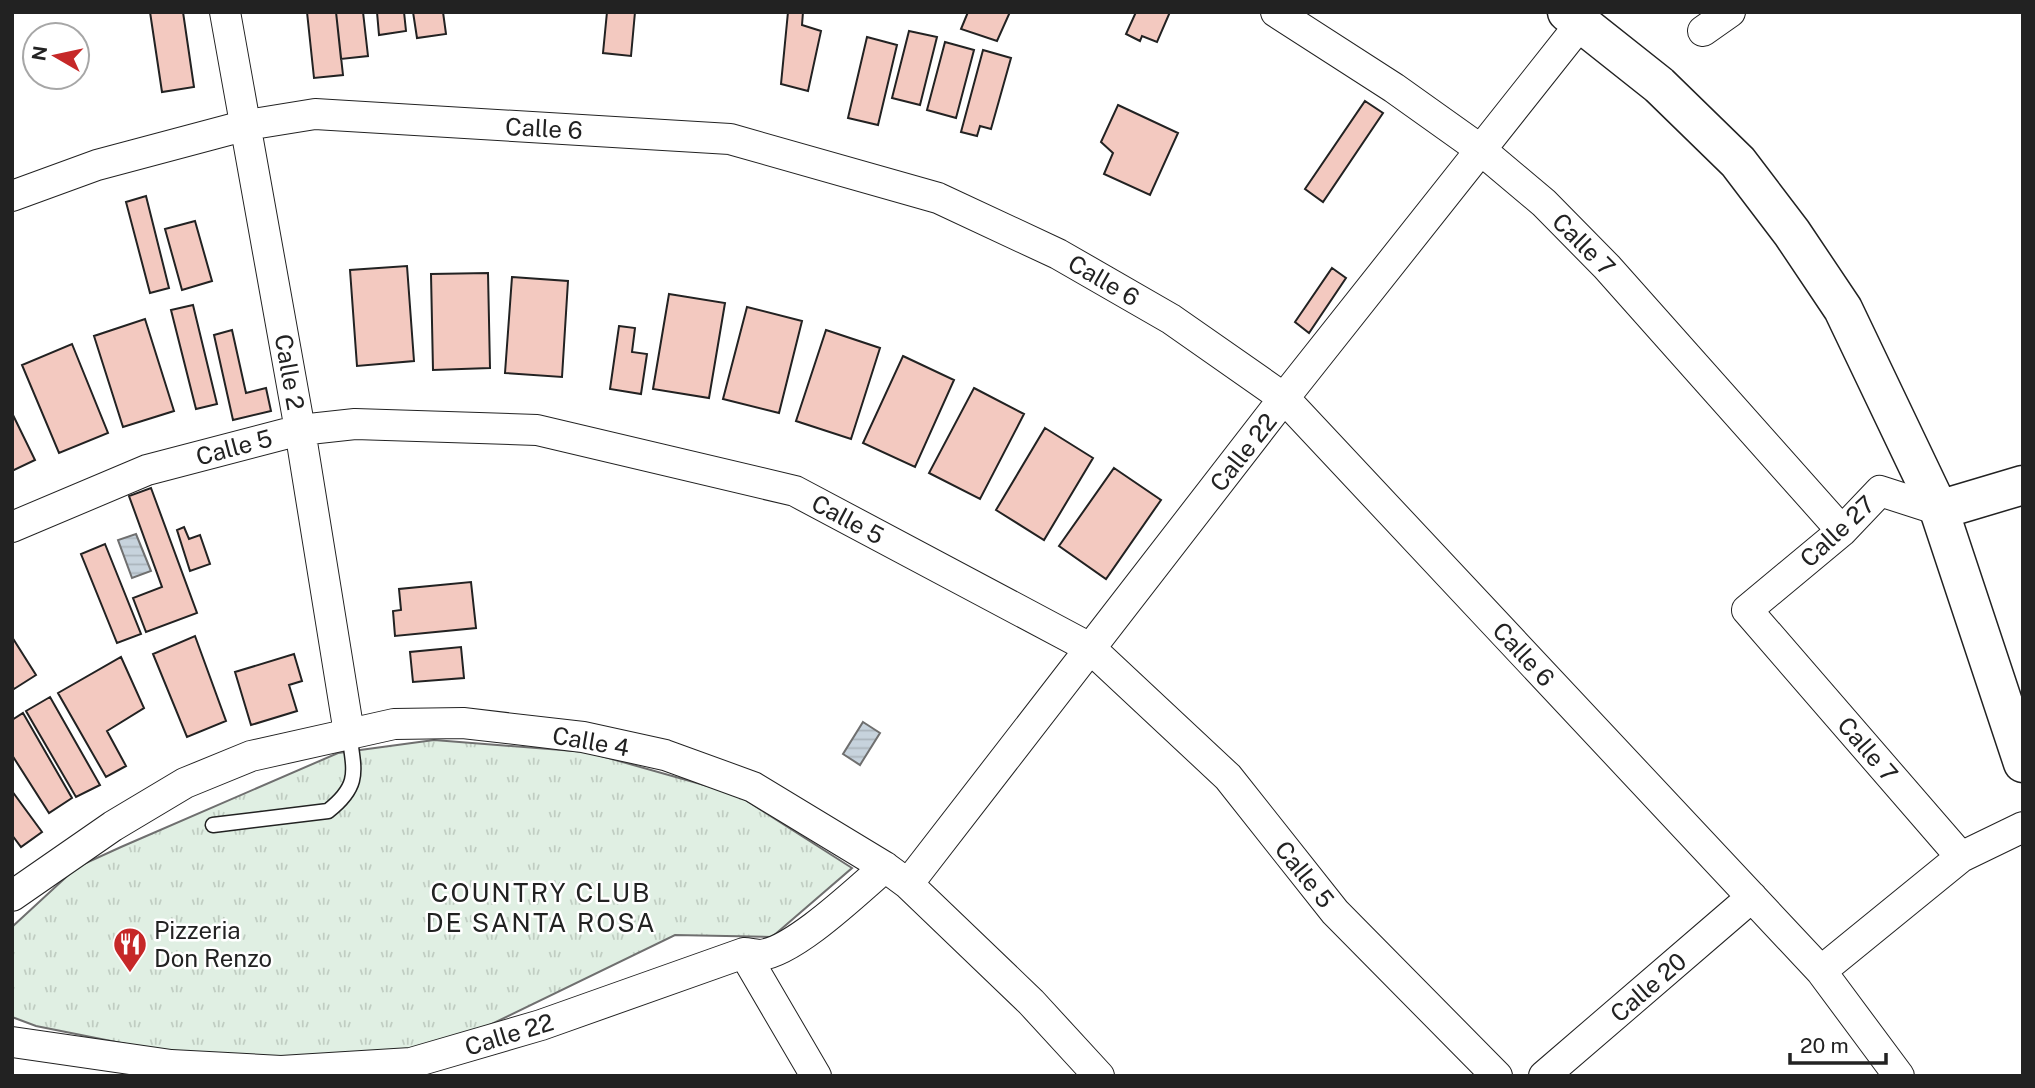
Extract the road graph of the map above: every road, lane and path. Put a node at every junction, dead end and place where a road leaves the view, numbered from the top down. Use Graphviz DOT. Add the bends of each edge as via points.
graph roads {
  1 [pos="225,12"];
  2 [pos="1276,12"];
  3 [pos="1730,12"];
  4 [pos="1574,17"];
  5 [pos="1703,30"];
  6 [pos="247,124"];
  7 [pos="1481,150"];
  8 [pos="12,196"];
  9 [pos="1284,398"];
  10 [pos="300,430"];
  11 [pos="2023,485"];
  12 [pos="1939,510"];
  13 [pos="12,527"];
  14 [pos="1842,531"];
  15 [pos="1747,610"];
  16 [pos="1090,648"];
  17 [pos="349,733"];
  18 [pos="2023,763"];
  19 [pos="213,825"];
  20 [pos="2023,827"];
  21 [pos="1961,857"];
  22 [pos="897,876"];
  23 [pos="12,896"];
  24 [pos="1752,897"];
  25 [pos="744,953"];
  26 [pos="1821,971"];
  27 [pos="12,1042"];
  28 [pos="412,1069"];
  29 [pos="816,1076"];
  30 [pos="1099,1076"];
  31 [pos="1497,1076"];
  32 [pos="1544,1076"];
  33 [pos="1899,1076"];
  1 -- 6 [label="street, Calle 2"];
  2 -- 7 [label="street, Calle 7"];
  3 -- 5 [label="street"];
  4 -- 7 [label="street, Calle 22"];
  4 -- 12 [label="main road" via="1659,85 1738,163 1791,233 1843,309"];
  6 -- 8 [label="street, Calle 6" via="97,165"];
  6 -- 9 [label="street, Calle 6" via="315,114 730,139 938,198 962,209 1058,254 1171,319"];
  6 -- 10 [label="street, Calle 2"];
  7 -- 9 [label="street, Calle 22"];
  7 -- 14 [label="street, Calle 7" via="1607,267"];
  9 -- 16 [label="street, Calle 22"];
  9 -- 24 [label="street, Calle 6"];
  10 -- 13 [label="street, Calle 5" via="147,470"];
  10 -- 16 [label="street, Calle 5" via="355,424 537,430 795,491"];
  10 -- 17 [label="street, Calle 2"];
  11 -- 12 [label="main road"];
  12 -- 14 [label="street, Calle 27" via="1880,491"];
  12 -- 18 [label="main road"];
  14 -- 15 [label="street, Calle 27"];
  15 -- 21 [label="street, Calle 7"];
  16 -- 22 [label="street, Calle 22"];
  16 -- 31 [label="street, Calle 5" via="1227,777 1335,912"];
  17 -- 19 [label="lane" via="355,776 342,800 328,811"];
  17 -- 22 [label="street, Calle 4" via="394,724 463,723 583,737 665,755 753,787"];
  17 -- 23 [label="street, Calle 4" via="251,756 185,783"];
  20 -- 21 [label="street"];
  21 -- 26 [label="street"];
  22 -- 25 [label="street, Calle 22" via="806,934 761,955"];
  22 -- 30 [label="street, Calle 4" via="1031,1002"];
  24 -- 26 [label="street, Calle 6"];
  24 -- 32 [label="street, Calle 20"];
  25 -- 28 [label="street, Calle 22"];
  25 -- 29 [label="street"];
  26 -- 33 [label="street, Calle 6"];
  27 -- 28 [label="street, Calle 22" via="171,1065 281,1071"];
}
